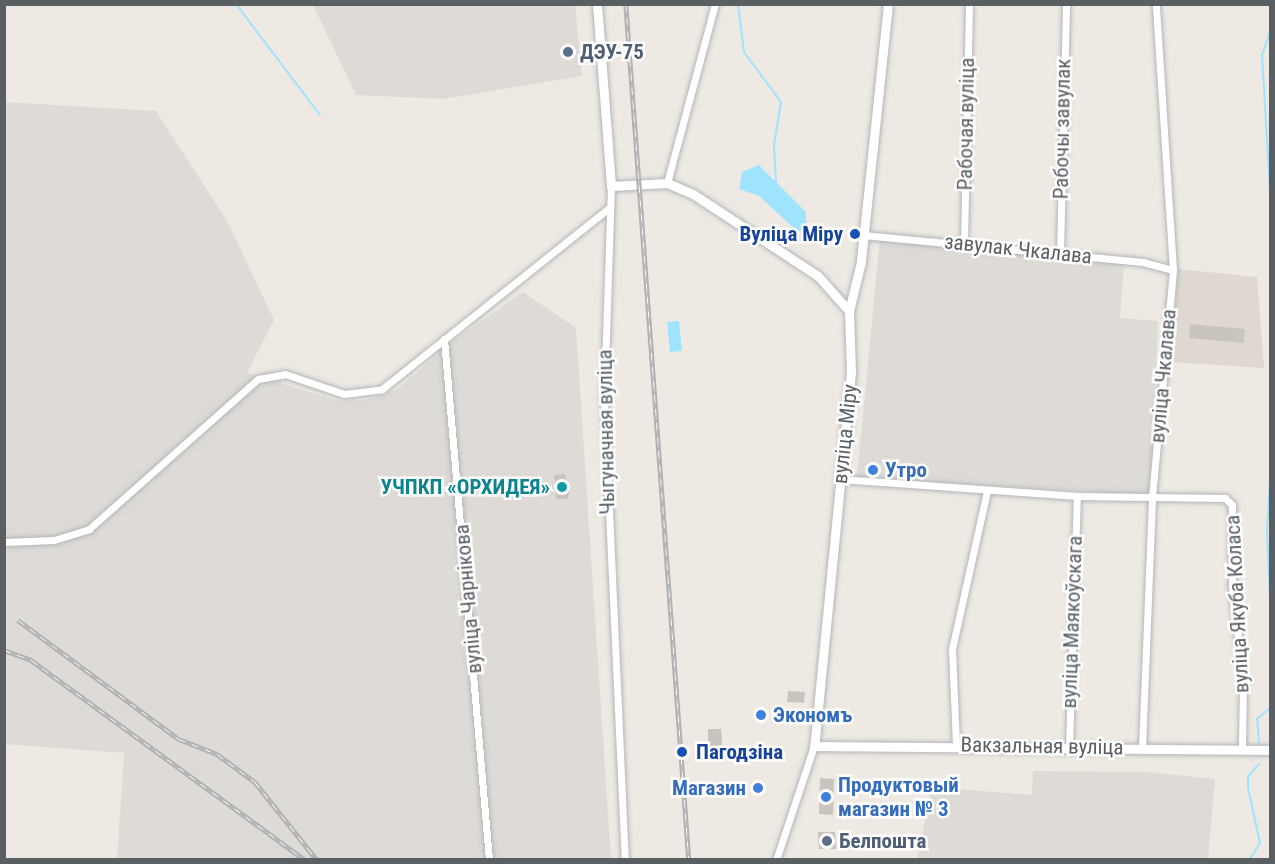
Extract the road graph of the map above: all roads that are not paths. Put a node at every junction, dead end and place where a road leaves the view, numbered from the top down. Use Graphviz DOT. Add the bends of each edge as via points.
graph roads {
  1 [pos="597,4"];
  2 [pos="715,4"];
  3 [pos="888,4"];
  4 [pos="969,4"];
  5 [pos="1066,4"];
  6 [pos="1155,4"];
  7 [pos="667,183"];
  8 [pos="611,186"];
  9 [pos="609,208"];
  10 [pos="862,235"];
  11 [pos="964,243"];
  12 [pos="1060,253"];
  13 [pos="1173,270"];
  14 [pos="849,311"];
  15 [pos="444,339"];
  16 [pos="840,479"];
  17 [pos="987,491"];
  18 [pos="1077,496"];
  19 [pos="1152,497"];
  20 [pos="4,542"];
  21 [pos="956,745"];
  22 [pos="814,746"];
  23 [pos="1069,748"];
  24 [pos="1142,748"];
  25 [pos="1242,749"];
  26 [pos="1270,750"];
  27 [pos="489,860"];
  28 [pos="625,860"];
  29 [pos="776,860"];
  1 -- 8 [label="street, Чыгуначная вуліца"];
  2 -- 7 [label="street"];
  3 -- 10 [label="street, вуліца Міру"];
  4 -- 11 [label="street, Рабочая вуліца"];
  5 -- 12 [label="street, Рабочы завулак"];
  6 -- 13 [label="street, вуліца Чкалава"];
  7 -- 8 [label="street"];
  7 -- 14 [label="street" via="693,194 772,243 824,282"];
  8 -- 9 [label="street, Чыгуначная вуліца"];
  9 -- 15 [label="street"];
  9 -- 28 [label="street, Чыгуначная вуліца" via="604,401"];
  10 -- 11 [label="street, завулак Чкалава"];
  10 -- 14 [label="street, вуліца Міру"];
  11 -- 12 [label="street, завулак Чкалава"];
  12 -- 13 [label="street, завулак Чкалава"];
  13 -- 19 [label="street, вуліца Чкалава"];
  14 -- 16 [label="street, вуліца Міру" via="854,335"];
  15 -- 20 [label="street" via="371,394 344,394 285,374 258,379 89,529 54,540"];
  15 -- 27 [label="street, вуліца Чарнікова"];
  16 -- 17 [label="street, вуліца Якуба Коласа"];
  16 -- 22 [label="street, вуліца Міру"];
  17 -- 18 [label="street, вуліца Якуба Коласа"];
  17 -- 21 [label="street" via="952,649"];
  18 -- 19 [label="street, вуліца Якуба Коласа"];
  18 -- 23 [label="street, вуліца Маякоўскага"];
  19 -- 24 [label="street, вуліца Чкалава"];
  19 -- 25 [label="street, вуліца Якуба Коласа" via="1225,498 1232,505 1232,585 1243,683"];
  21 -- 22 [label="street, Вакзальная вуліца"];
  21 -- 23 [label="street, Вакзальная вуліца"];
  22 -- 29 [label="street, вуліца Міру"];
  23 -- 24 [label="street, Вакзальная вуліца"];
  24 -- 25 [label="street, Вакзальная вуліца"];
  25 -- 26 [label="street, Вакзальная вуліца"];
}
